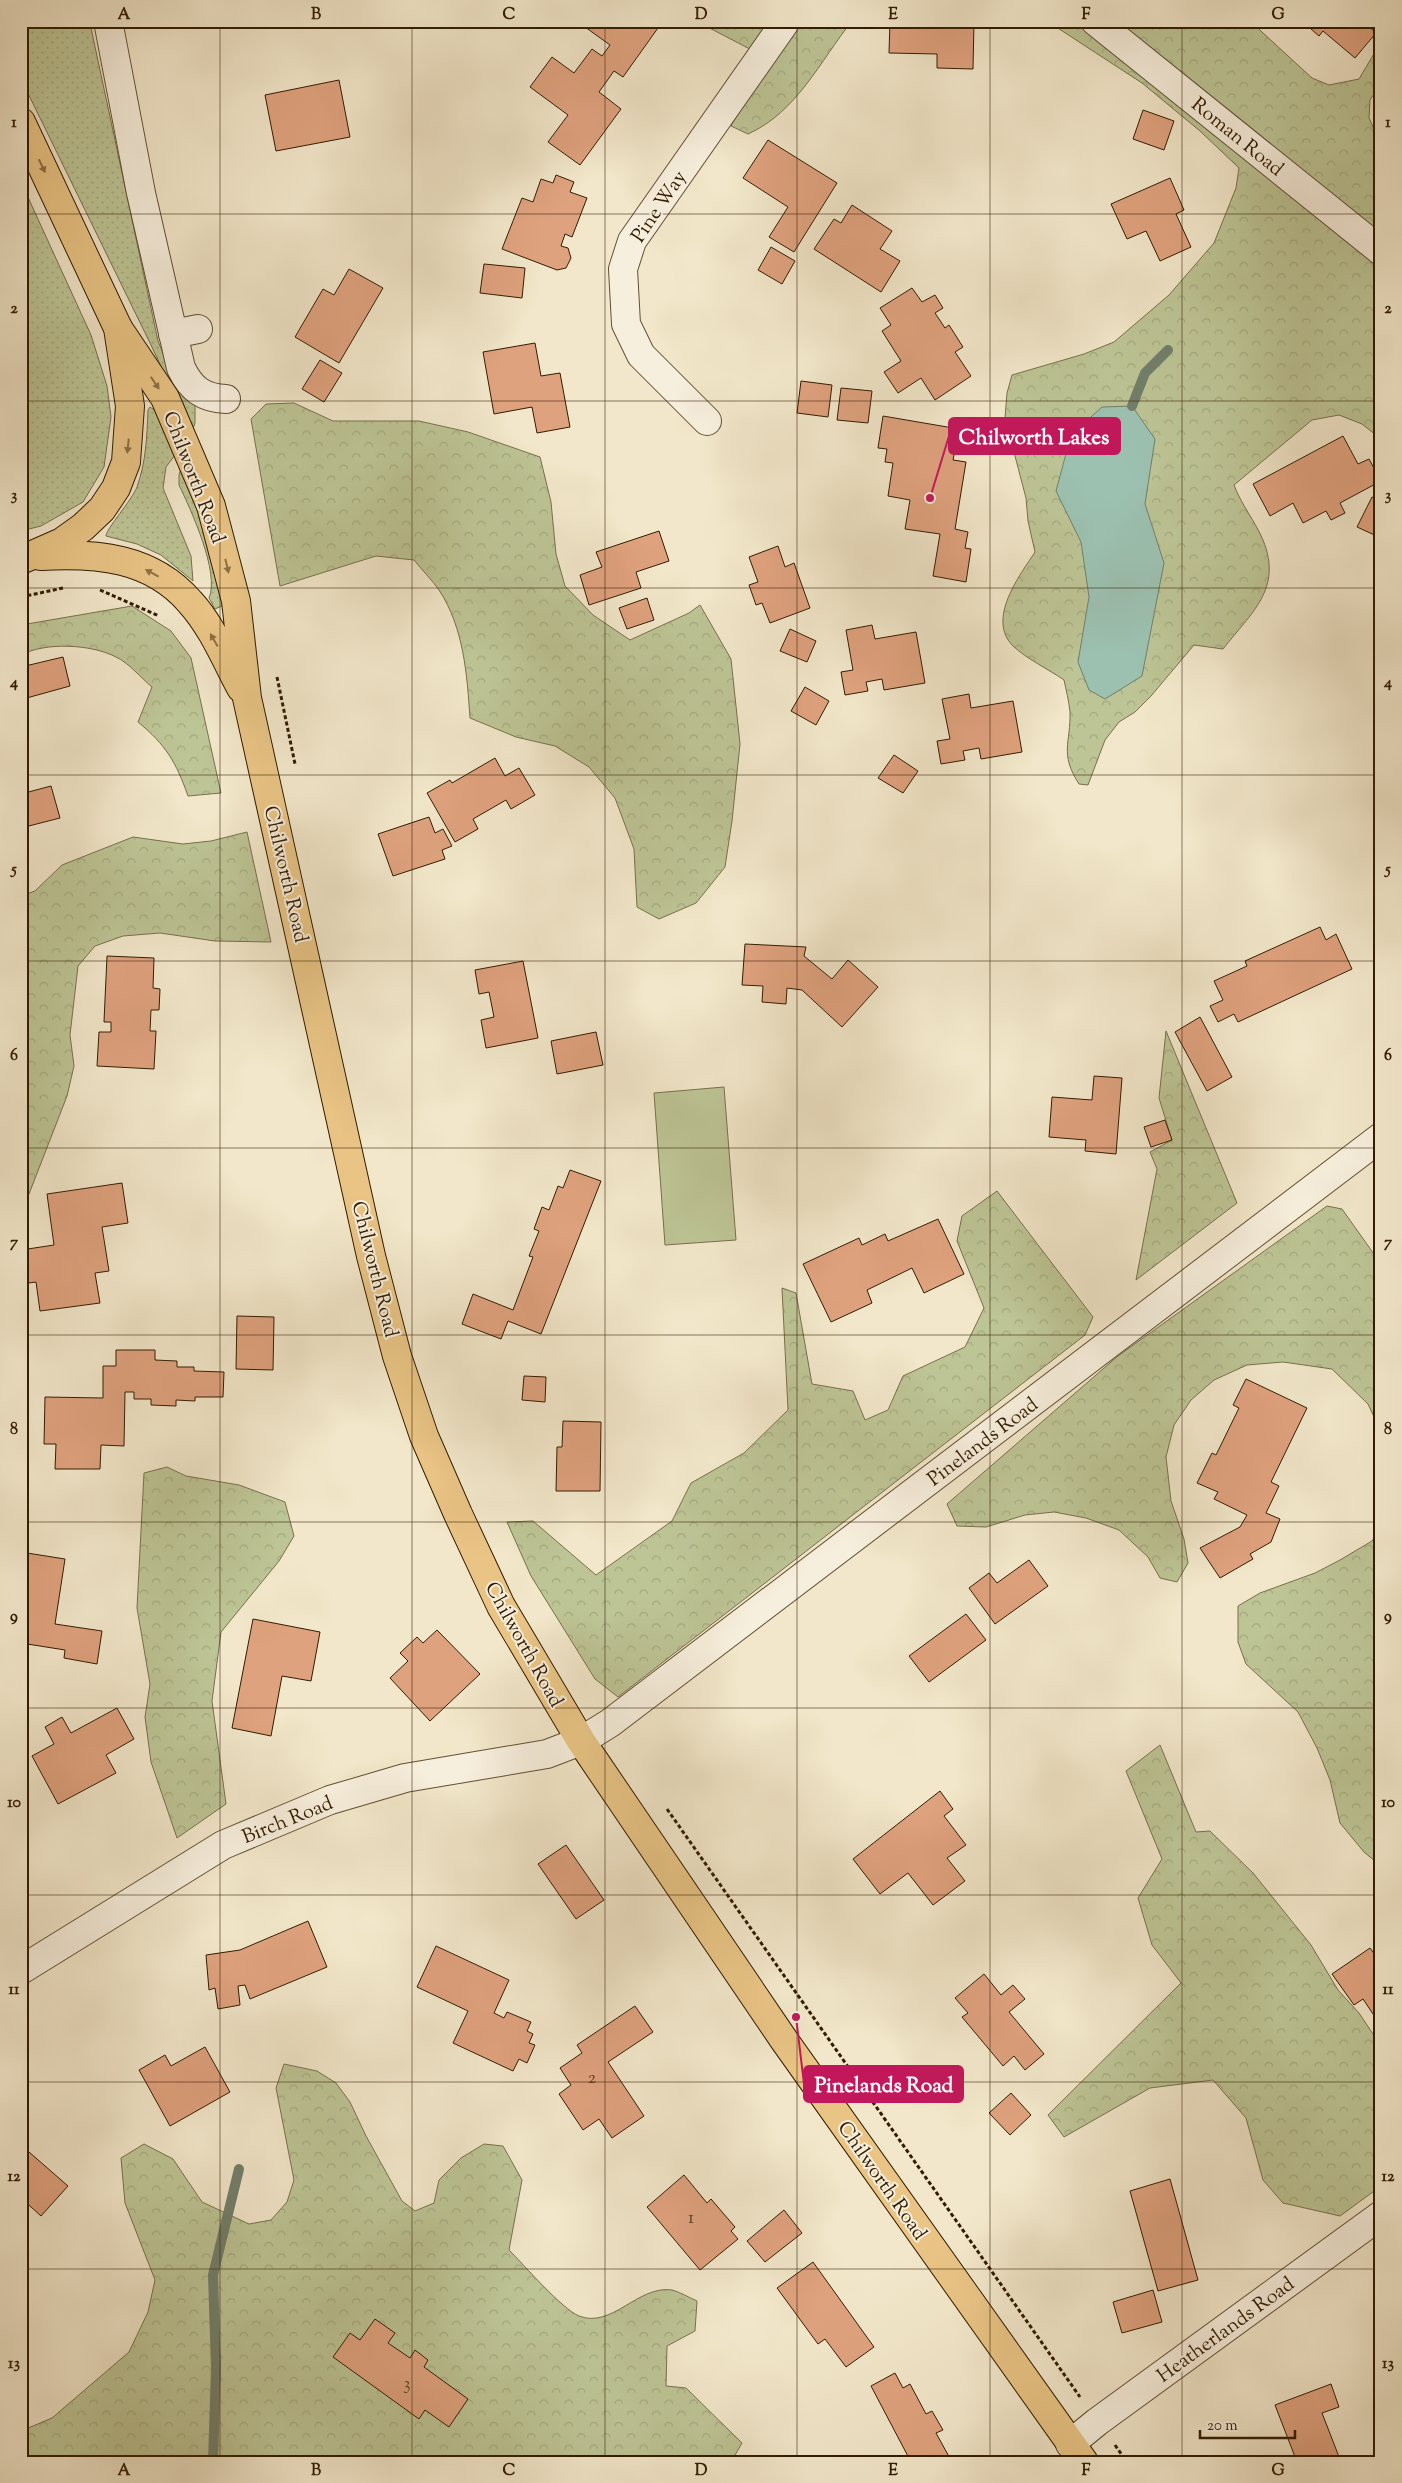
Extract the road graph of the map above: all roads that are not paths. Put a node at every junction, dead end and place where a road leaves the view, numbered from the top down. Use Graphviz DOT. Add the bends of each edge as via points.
graph roads {
  1 [pos="108,21"];
  2 [pos="786,21"];
  3 [pos="1095,21"];
  4 [pos="21,122"];
  5 [pos="1381,251"];
  6 [pos="118,328"];
  7 [pos="226,399"];
  8 [pos="707,421"];
  9 [pos="26,558"];
  10 [pos="247,698"];
  11 [pos="1381,1137"];
  12 [pos="581,1741"];
  13 [pos="21,1970"];
  14 [pos="1381,2215"];
  15 [pos="1077,2453"];
  1 -- 7 [label="street, Chilworth Road" via="141,193 185,332 181,368 193,388 208,397"];
  2 -- 8 [label="street, Pine Way" via="632,241 623,269 626,324 641,355"];
  3 -- 5 [label="street, Roman Road"];
  4 -- 6 [label="main road, one-way"];
  6 -- 9 [label="main road, one-way" via="130,406 126,462 116,488 102,509 83,528 62,542"];
  6 -- 10 [label="main road, Chilworth Road, one-way" via="165,398 211,506 236,601"];
  10 -- 9 [label="main road, Chilworth Road, one-way" via="191,602 162,578 129,563 103,556 80,554"];
  10 -- 12 [label="main road, Chilworth Road" via="371,1256 397,1356 424,1436 500,1606"];
  11 -- 12 [label="street, Pinelands Road" via="610,1723"];
  12 -- 13 [label="street, Birch Road" via="547,1754 405,1778 330,1800 223,1845"];
  12 -- 15 [label="main road, Chilworth Road" via="784,2040"];
  14 -- 15 [label="street, Heatherlands Road" via="1097,2422"];
}
